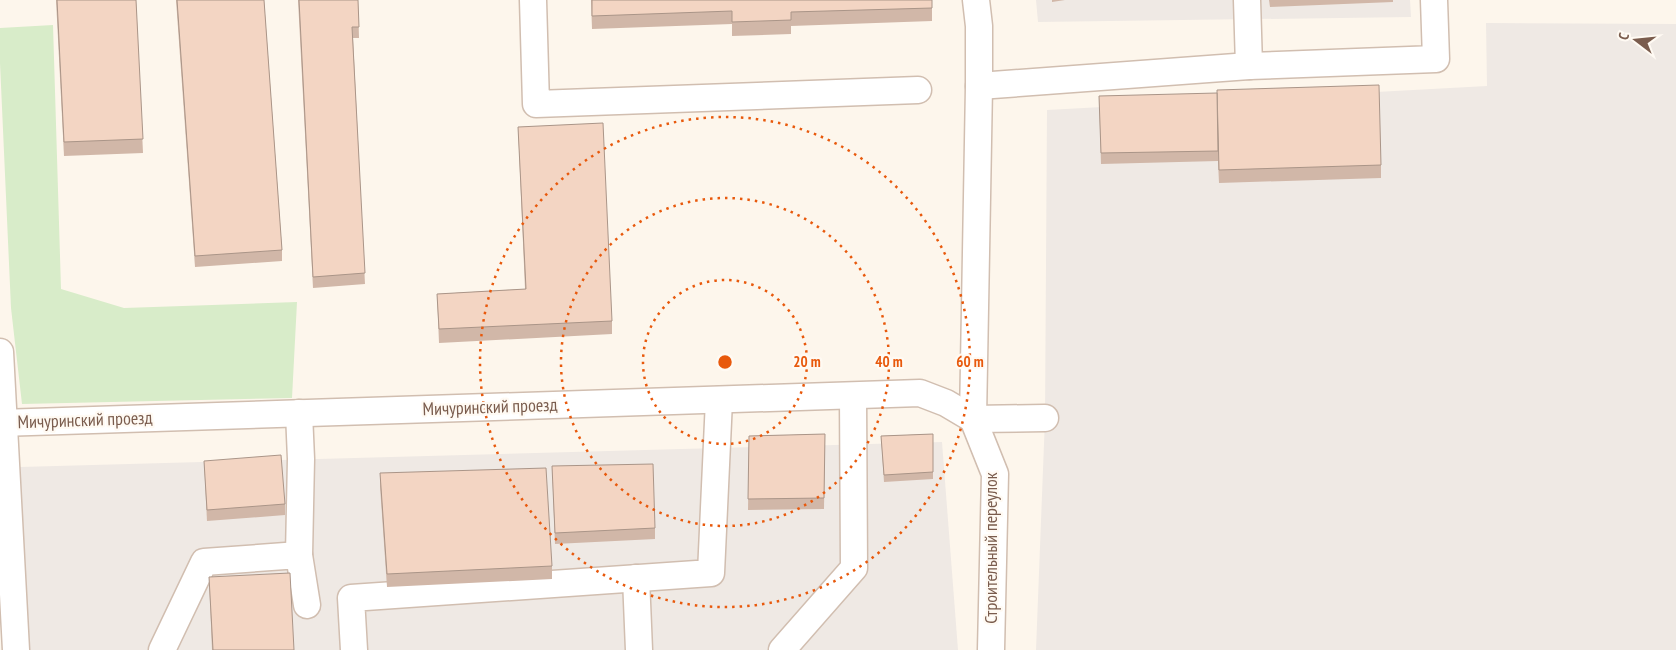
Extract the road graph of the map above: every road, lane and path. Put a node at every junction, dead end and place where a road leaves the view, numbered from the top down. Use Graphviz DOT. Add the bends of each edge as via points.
graph roads {
  1 [pos="533,0"];
  2 [pos="976,0"];
  3 [pos="1247,0"];
  4 [pos="1434,0"];
  5 [pos="1249,66"];
  6 [pos="979,86"];
  7 [pos="918,90"];
  8 [pos="0,352"];
  9 [pos="853,396"];
  10 [pos="719,400"];
  11 [pos="299,413"];
  12 [pos="1045,418"];
  13 [pos="973,419"];
  14 [pos="2,423"];
  15 [pos="299,555"];
  16 [pos="636,578"];
  17 [pos="307,605"];
  18 [pos="16,650"];
  19 [pos="162,650"];
  20 [pos="354,650"];
  21 [pos="639,650"];
  22 [pos="782,650"];
  23 [pos="991,650"];
  1 -- 7 [label="street" via="536,104"];
  2 -- 6 [label="street"];
  3 -- 5 [label="street"];
  4 -- 5 [label="street" via="1436,59"];
  5 -- 6 [label="street"];
  6 -- 13 [label="street"];
  8 -- 14 [label="street"];
  9 -- 10 [label="street, Мичуринский проезд"];
  9 -- 13 [label="street, Мичуринский проезд" via="920,393"];
  9 -- 22 [label="street" via="854,568"];
  10 -- 11 [label="street, Мичуринский проезд"];
  10 -- 16 [label="street" via="711,573"];
  11 -- 14 [label="street, Мичуринский проезд"];
  11 -- 15 [label="street"];
  12 -- 13 [label="street"];
  13 -- 23 [label="street, Строительный переулок" via="995,474"];
  14 -- 18 [label="street"];
  15 -- 17 [label="street"];
  15 -- 19 [label="street" via="204,562"];
  16 -- 20 [label="street" via="351,598"];
  16 -- 21 [label="street"];
}
